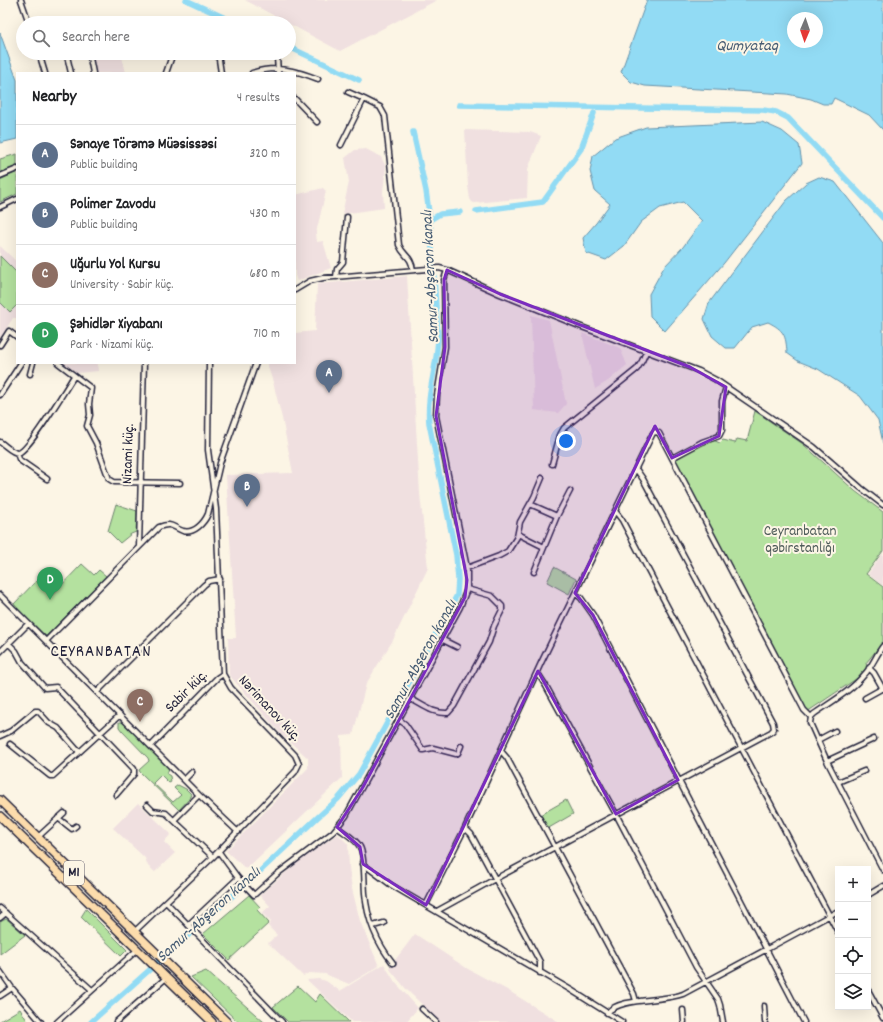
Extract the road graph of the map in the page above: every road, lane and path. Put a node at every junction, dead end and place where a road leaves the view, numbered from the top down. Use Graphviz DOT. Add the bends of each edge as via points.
graph roads {
  1 [pos="21,0"];
  2 [pos="27,16"];
  3 [pos="41,60"];
  4 [pos="68,60"];
  5 [pos="90,60"];
  6 [pos="171,60"];
  7 [pos="219,60"];
  8 [pos="277,60"];
  9 [pos="278,71"];
  10 [pos="45,72"];
  11 [pos="71,72"];
  12 [pos="93,72"];
  13 [pos="166,72"];
  14 [pos="221,72"];
  15 [pos="256,72"];
  16 [pos="318,79"];
  17 [pos="348,92"];
  18 [pos="364,99"];
  19 [pos="296,100"];
  20 [pos="317,122"];
  21 [pos="341,145"];
  22 [pos="16,169"];
  23 [pos="0,176"];
  24 [pos="16,199"];
  25 [pos="0,207"];
  26 [pos="347,217"];
  27 [pos="413,270"];
  28 [pos="447,270"];
  29 [pos="336,277"];
  30 [pos="296,289"];
  31 [pos="16,336"];
  32 [pos="0,345"];
  33 [pos="646,352"];
  34 [pos="20,364"];
  35 [pos="33,364"];
  36 [pos="59,364"];
  37 [pos="144,364"];
  38 [pos="209,364"];
  39 [pos="256,364"];
  40 [pos="30,374"];
  41 [pos="74,376"];
  42 [pos="726,387"];
  43 [pos="0,395"];
  44 [pos="0,442"];
  45 [pos="17,453"];
  46 [pos="672,458"];
  47 [pos="552,464"];
  48 [pos="636,469"];
  49 [pos="542,478"];
  50 [pos="47,479"];
  51 [pos="140,482"];
  52 [pos="180,483"];
  53 [pos="213,490"];
  54 [pos="570,491"];
  55 [pos="530,504"];
  56 [pos="883,505"];
  57 [pos="615,511"];
  58 [pos="557,516"];
  59 [pos="518,534"];
  60 [pos="139,546"];
  61 [pos="544,547"];
  62 [pos="467,568"];
  63 [pos="534,572"];
  64 [pos="220,578"];
  65 [pos="467,589"];
  66 [pos="575,593"];
  67 [pos="0,595"];
  68 [pos="28,624"];
  69 [pos="443,640"];
  70 [pos="46,641"];
  71 [pos="9,644"];
  72 [pos="883,646"];
  73 [pos="457,647"];
  74 [pos="0,652"];
  75 [pos="869,668"];
  76 [pos="537,672"];
  77 [pos="224,674"];
  78 [pos="883,688"];
  79 [pos="97,692"];
  80 [pos="865,698"];
  81 [pos="411,699"];
  82 [pos="120,715"];
  83 [pos="811,717"];
  84 [pos="398,719"];
  85 [pos="835,731"];
  86 [pos="100,733"];
  87 [pos="0,736"];
  88 [pos="874,739"];
  89 [pos="818,740"];
  90 [pos="10,744"];
  91 [pos="151,746"];
  92 [pos="461,746"];
  93 [pos="741,748"];
  94 [pos="500,751"];
  95 [pos="79,752"];
  96 [pos="827,761"];
  97 [pos="864,771"];
  98 [pos="192,772"];
  99 [pos="184,780"];
  100 [pos="678,780"];
  101 [pos="838,782"];
  102 [pos="116,795"];
  103 [pos="199,795"];
  104 [pos="0,800"];
  105 [pos="147,806"];
  106 [pos="64,813"];
  107 [pos="616,814"];
  108 [pos="0,816"];
  109 [pos="58,818"];
  110 [pos="174,820"];
  111 [pos="76,826"];
  112 [pos="337,827"];
  113 [pos="465,828"];
  114 [pos="238,832"];
  115 [pos="38,837"];
  116 [pos="554,848"];
  117 [pos="219,852"];
  118 [pos="213,857"];
  119 [pos="363,864"];
  120 [pos="883,870"];
  121 [pos="238,878"];
  122 [pos="495,879"];
  123 [pos="883,886"];
  124 [pos="871,893"];
  125 [pos="166,902"];
  126 [pos="426,906"];
  127 [pos="0,908"];
  128 [pos="436,912"];
  129 [pos="6,914"];
  130 [pos="835,914"];
  131 [pos="830,916"];
  132 [pos="0,918"];
  133 [pos="384,923"];
  134 [pos="189,925"];
  135 [pos="373,926"];
  136 [pos="835,926"];
  137 [pos="134,932"];
  138 [pos="766,949"];
  139 [pos="139,952"];
  140 [pos="393,963"];
  141 [pos="0,972"];
  142 [pos="540,973"];
  143 [pos="164,977"];
  144 [pos="706,982"];
  145 [pos="12,988"];
  146 [pos="92,990"];
  147 [pos="0,996"];
  148 [pos="871,996"];
  149 [pos="636,1001"];
  150 [pos="764,1006"];
  151 [pos="422,1009"];
  152 [pos="682,1010"];
  153 [pos="607,1013"];
  154 [pos="883,1018"];
  155 [pos="41,1022"];
  156 [pos="57,1022"];
  157 [pos="116,1022"];
  158 [pos="212,1022"];
  159 [pos="227,1022"];
  160 [pos="282,1022"];
  161 [pos="436,1022"];
  162 [pos="622,1022"];
  163 [pos="684,1022"];
  164 [pos="723,1022"];
  165 [pos="766,1022"];
  166 [pos="804,1022"];
  1 -- 2 [label="street"];
  3 -- 10 [label="street"];
  4 -- 11 [label="street"];
  5 -- 12 [label="street"];
  6 -- 13 [label="street"];
  7 -- 14 [label="street"];
  8 -- 9 [label="street"];
  9 -- 15 [label="street" via="271,68"];
  9 -- 16 [label="street" via="301,72"];
  17 -- 18 [label="street"];
  18 -- 21 [label="street"];
  18 -- 27 [label="street" via="380,107 385,116 399,245 411,260"];
  19 -- 20 [label="street"];
  22 -- 23 [label="street"];
  24 -- 25 [label="street"];
  26 -- 29 [label="street" via="343,262 337,269"];
  27 -- 28 [label="street"];
  27 -- 29 [label="street"];
  28 -- 33 [label="street"];
  28 -- 62 [label="street" via="444,280 445,347 436,416"];
  29 -- 30 [label="street" via="314,280"];
  31 -- 32 [label="street" via="9,332"];
  33 -- 42 [label="street" via="699,371"];
  33 -- 47 [label="street" via="637,369 564,428"];
  34 -- 43 [label="street"];
  35 -- 40 [label="street"];
  36 -- 41 [label="street"];
  37 -- 51 [label="street, Nizami küç."];
  38 -- 53 [label="street, Nərimanov küç." via="208,436"];
  39 -- 53 [label="street" via="220,463"];
  41 -- 45 [label="street" via="28,445"];
  41 -- 51 [label="street" via="91,388 90,418 87,426 108,480"];
  42 -- 46 [label="street" via="722,401 722,430 719,436"];
  42 -- 56 [label="street" via="814,447"];
  44 -- 45 [label="street"];
  45 -- 50 [label="street" via="21,462"];
  46 -- 48 [label="street" via="659,433 656,432 650,437"];
  46 -- 83 [label="street" via="804,710"];
  48 -- 57 [label="street"];
  48 -- 93 [label="street" via="773,723 774,729 771,732"];
  49 -- 55 [label="street"];
  51 -- 52 [label="street"];
  51 -- 60 [label="street, Nizami küç."];
  53 -- 60 [label="street" via="208,514 200,525 187,531 165,524"];
  53 -- 64 [label="street, Nərimanov küç."];
  54 -- 58 [label="street"];
  55 -- 58 [label="street"];
  55 -- 59 [label="street" via="520,522"];
  57 -- 66 [label="street"];
  57 -- 93 [label="street"];
  58 -- 61 [label="street"];
  59 -- 61 [label="street"];
  59 -- 62 [label="street" via="505,554"];
  60 -- 70 [label="street"];
  61 -- 63 [label="street"];
  62 -- 65 [label="street"];
  64 -- 77 [label="street, Nərimanov küç."];
  64 -- 79 [label="street" via="204,585"];
  65 -- 69 [label="street"];
  65 -- 81 [label="street" via="492,596 502,606 489,642 448,713 434,712"];
  66 -- 76 [label="street"];
  66 -- 100 [label="street" via="593,615"];
  67 -- 68 [label="street"];
  68 -- 70 [label="street"];
  68 -- 71 [label="street"];
  69 -- 73 [label="street"];
  69 -- 81 [label="street"];
  70 -- 79 [label="street"];
  71 -- 74 [label="street"];
  71 -- 86 [label="street" via="45,688 56,687"];
  72 -- 75 [label="street"];
  75 -- 78 [label="street"];
  75 -- 83 [label="street" via="856,683"];
  76 -- 94 [label="street"];
  76 -- 107 [label="street"];
  77 -- 91 [label="street, Sabir küç." via="217,678"];
  77 -- 114 [label="street, Nərimanov küç." via="231,688 295,755 298,764 295,772"];
  78 -- 80 [label="street"];
  79 -- 82 [label="street"];
  81 -- 84 [label="street"];
  82 -- 86 [label="street"];
  82 -- 91 [label="street"];
  83 -- 89 [label="street" via="811,727"];
  84 -- 92 [label="street" via="405,724 423,750 433,748 456,754"];
  84 -- 112 [label="street" via="364,786"];
  85 -- 89 [label="street"];
  86 -- 95 [label="street"];
  86 -- 102 [label="street" via="135,771"];
  87 -- 95 [label="street" via="11,731 38,710"];
  88 -- 96 [label="street"];
  89 -- 96 [label="street"];
  90 -- 95 [label="street" via="52,777"];
  91 -- 99 [label="street"];
  93 -- 100 [label="street"];
  93 -- 131 [label="street"];
  94 -- 113 [label="street"];
  94 -- 116 [label="street" via="507,758"];
  96 -- 101 [label="street"];
  97 -- 101 [label="street"];
  98 -- 99 [label="street"];
  99 -- 103 [label="street"];
  100 -- 107 [label="street"];
  100 -- 138 [label="street"];
  101 -- 120 [label="street"];
  103 -- 110 [label="street"];
  103 -- 114 [label="street"];
  104 -- 115 [label="highway, M1"];
  105 -- 110 [label="street" via="153,811 166,813"];
  106 -- 109 [label="street"];
  107 -- 116 [label="street"];
  107 -- 144 [label="street"];
  108 -- 139 [label="highway, M1"];
  109 -- 111 [label="street" via="72,829"];
  109 -- 115 [label="street"];
  110 -- 118 [label="street"];
  112 -- 119 [label="street" via="360,847"];
  112 -- 121 [label="street" via="254,895"];
  113 -- 122 [label="street" via="471,834"];
  113 -- 126 [label="street"];
  114 -- 117 [label="street, Nərimanov küç."];
  115 -- 137 [label="highway, M1"];
  116 -- 122 [label="street"];
  116 -- 149 [label="street"];
  117 -- 118 [label="street, Nərimanov küç."];
  117 -- 121 [label="street"];
  118 -- 125 [label="street, Nərimanov küç."];
  119 -- 126 [label="street"];
  119 -- 135 [label="street" via="365,894"];
  121 -- 134 [label="street"];
  122 -- 128 [label="street"];
  122 -- 142 [label="street" via="540,962"];
  123 -- 124 [label="street"];
  125 -- 134 [label="street"];
  125 -- 137 [label="street, Nərimanov küç."];
  126 -- 128 [label="street"];
  127 -- 129 [label="street"];
  128 -- 142 [label="street"];
  129 -- 132 [label="street"];
  129 -- 146 [label="street"];
  130 -- 131 [label="street"];
  131 -- 136 [label="street"];
  131 -- 138 [label="street"];
  133 -- 135 [label="street"];
  134 -- 160 [label="street"];
  135 -- 140 [label="street" via="381,947"];
  137 -- 159 [label="highway, M1"];
  138 -- 144 [label="street"];
  138 -- 166 [label="street"];
  139 -- 143 [label="highway"];
  139 -- 146 [label="street"];
  141 -- 145 [label="street"];
  142 -- 153 [label="street"];
  143 -- 157 [label="street"];
  143 -- 158 [label="highway"];
  144 -- 149 [label="street" via="674,998"];
  144 -- 164 [label="street" via="720,1005"];
  145 -- 147 [label="street"];
  145 -- 155 [label="street"];
  146 -- 156 [label="street"];
  148 -- 154 [label="street"];
  149 -- 153 [label="street" via="613,1007"];
  150 -- 165 [label="street"];
  151 -- 161 [label="street"];
  152 -- 163 [label="street"];
  153 -- 162 [label="street"];
}
